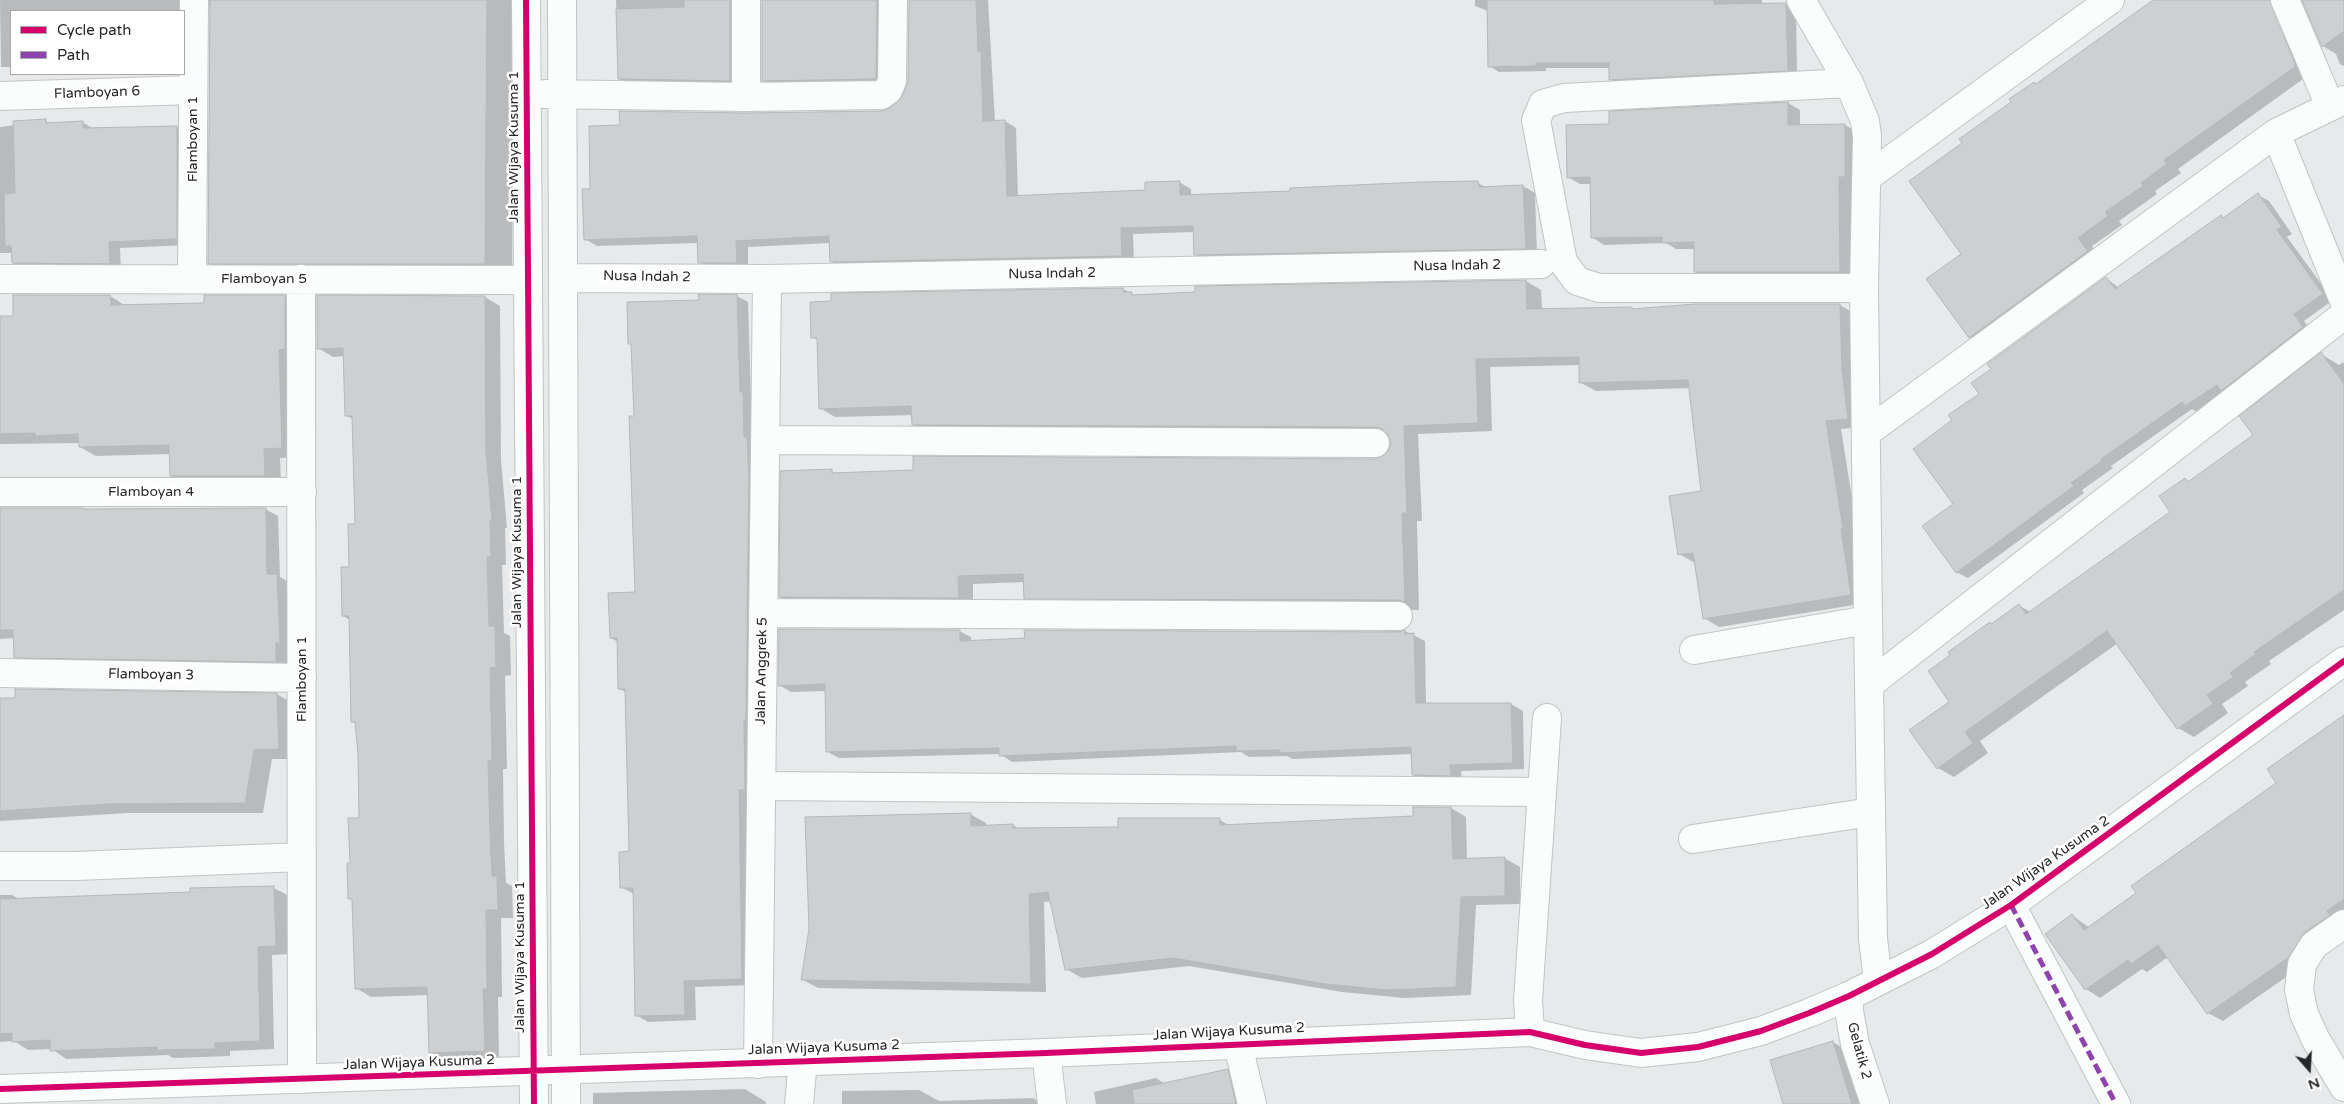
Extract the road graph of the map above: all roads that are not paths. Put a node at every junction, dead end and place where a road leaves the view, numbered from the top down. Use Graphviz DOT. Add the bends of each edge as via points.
graph roads {
  1 [pos="194,0"];
  2 [pos="526,0"];
  3 [pos="562,0"];
  4 [pos="746,0"];
  5 [pos="893,0"];
  6 [pos="1800,0"];
  7 [pos="2110,0"];
  8 [pos="2285,0"];
  9 [pos="1848,83"];
  10 [pos="193,90"];
  11 [pos="526,94"];
  12 [pos="562,95"];
  13 [pos="0,96"];
  14 [pos="746,97"];
  15 [pos="2337,103"];
  16 [pos="2276,133"];
  17 [pos="1866,178"];
  18 [pos="1540,264"];
  19 [pos="192,278"];
  20 [pos="563,278"];
  21 [pos="0,279"];
  22 [pos="301,279"];
  23 [pos="768,279"];
  24 [pos="527,280"];
  25 [pos="1864,288"];
  26 [pos="2344,302"];
  27 [pos="2344,315"];
  28 [pos="1866,433"];
  29 [pos="765,440"];
  30 [pos="1376,444"];
  31 [pos="0,492"];
  32 [pos="302,492"];
  33 [pos="763,613"];
  34 [pos="1398,616"];
  35 [pos="1868,620"];
  36 [pos="1694,650"];
  37 [pos="2344,661"];
  38 [pos="0,673"];
  39 [pos="302,678"];
  40 [pos="1870,684"];
  41 [pos="1547,718"];
  42 [pos="761,786"];
  43 [pos="1542,792"];
  44 [pos="1871,812"];
  45 [pos="1693,839"];
  46 [pos="302,857"];
  47 [pos="0,866"];
  48 [pos="2010,906"];
  49 [pos="2344,924"];
  50 [pos="1878,980"];
  51 [pos="1849,996"];
  52 [pos="1530,1032"];
  53 [pos="1238,1045"];
  54 [pos="1046,1053"];
  55 [pos="803,1061"];
  56 [pos="758,1064"];
  57 [pos="566,1070"];
  58 [pos="534,1072"];
  59 [pos="302,1079"];
  60 [pos="2344,1087"];
  61 [pos="0,1089"];
  62 [pos="534,1104"];
  63 [pos="566,1104"];
  64 [pos="798,1104"];
  65 [pos="1052,1104"];
  66 [pos="1252,1104"];
  67 [pos="1875,1104"];
  68 [pos="2116,1104"];
  1 -- 10 [label="street, Flamboyan 1"];
  2 -- 11 [label="street, Jalan Wijaya Kusuma 1"];
  3 -- 12 [label="street"];
  4 -- 14 [label="street"];
  5 -- 14 [label="street" via="892,81 881,95"];
  6 -- 9 [label="street"];
  7 -- 17 [label="street"];
  8 -- 15 [label="street"];
  9 -- 17 [label="street" via="1865,121"];
  9 -- 25 [label="street" via="1564,98 1543,104 1536,120 1563,262 1577,281 1598,288"];
  10 -- 13 [label="street, Flamboyan 6"];
  10 -- 19 [label="street, Flamboyan 1"];
  11 -- 12 [label="street"];
  11 -- 24 [label="street, Jalan Wijaya Kusuma 1"];
  12 -- 14 [label="street"];
  12 -- 20 [label="street"];
  15 -- 16 [label="street"];
  16 -- 26 [label="street"];
  16 -- 28 [label="street"];
  17 -- 25 [label="street"];
  18 -- 23 [label="street, Nusa Indah 2"];
  19 -- 21 [label="street, Flamboyan 5"];
  19 -- 22 [label="street, Flamboyan 5"];
  20 -- 23 [label="street, Nusa Indah 2"];
  20 -- 57 [label="street"];
  22 -- 24 [label="street, Flamboyan 5"];
  22 -- 32 [label="street, Flamboyan 1"];
  23 -- 29 [label="street, Jalan Anggrek 5"];
  24 -- 58 [label="street, Jalan Wijaya Kusuma 1"];
  25 -- 28 [label="street"];
  27 -- 40 [label="street"];
  28 -- 35 [label="street"];
  29 -- 30 [label="street"];
  29 -- 33 [label="street, Jalan Anggrek 5"];
  31 -- 32 [label="street, Flamboyan 4"];
  32 -- 39 [label="street, Flamboyan 1"];
  33 -- 34 [label="street"];
  33 -- 42 [label="street, Jalan Anggrek 5"];
  35 -- 36 [label="street"];
  35 -- 40 [label="street"];
  37 -- 48 [label="street, Jalan Wijaya Kusuma 2"];
  38 -- 39 [label="street, Flamboyan 3"];
  39 -- 46 [label="street, Flamboyan 1"];
  40 -- 44 [label="street"];
  41 -- 43 [label="street"];
  42 -- 43 [label="street"];
  42 -- 56 [label="street, Jalan Anggrek 5"];
  43 -- 52 [label="street" via="1528,1000"];
  44 -- 45 [label="street"];
  44 -- 50 [label="street" via="1873,939"];
  46 -- 47 [label="street"];
  46 -- 59 [label="street, Flamboyan 1"];
  48 -- 50 [label="street, Jalan Wijaya Kusuma 2" via="1932,954"];
  48 -- 68 [label="street"];
  49 -- 60 [label="street" via="2314,945 2302,964 2299,990 2304,1014 2316,1040"];
  50 -- 51 [label="street, Jalan Wijaya Kusuma 2"];
  51 -- 52 [label="street, Jalan Wijaya Kusuma 2" via="1762,1031 1698,1047 1641,1053 1585,1045"];
  51 -- 67 [label="street, Gelatik 2" via="1855,1044"];
  52 -- 53 [label="street, Jalan Wijaya Kusuma 2"];
  53 -- 54 [label="street, Jalan Wijaya Kusuma 2"];
  53 -- 66 [label="street"];
  54 -- 55 [label="street, Jalan Wijaya Kusuma 2"];
  54 -- 65 [label="street"];
  55 -- 56 [label="street, Jalan Wijaya Kusuma 2"];
  55 -- 64 [label="street"];
  56 -- 57 [label="street, Jalan Wijaya Kusuma 2"];
  57 -- 58 [label="street, Jalan Wijaya Kusuma 2"];
  57 -- 63 [label="street"];
  58 -- 59 [label="street, Jalan Wijaya Kusuma 2"];
  58 -- 62 [label="street, Jalan Wijaya Kusuma 1"];
  59 -- 61 [label="street, Jalan Wijaya Kusuma 2"];
}
